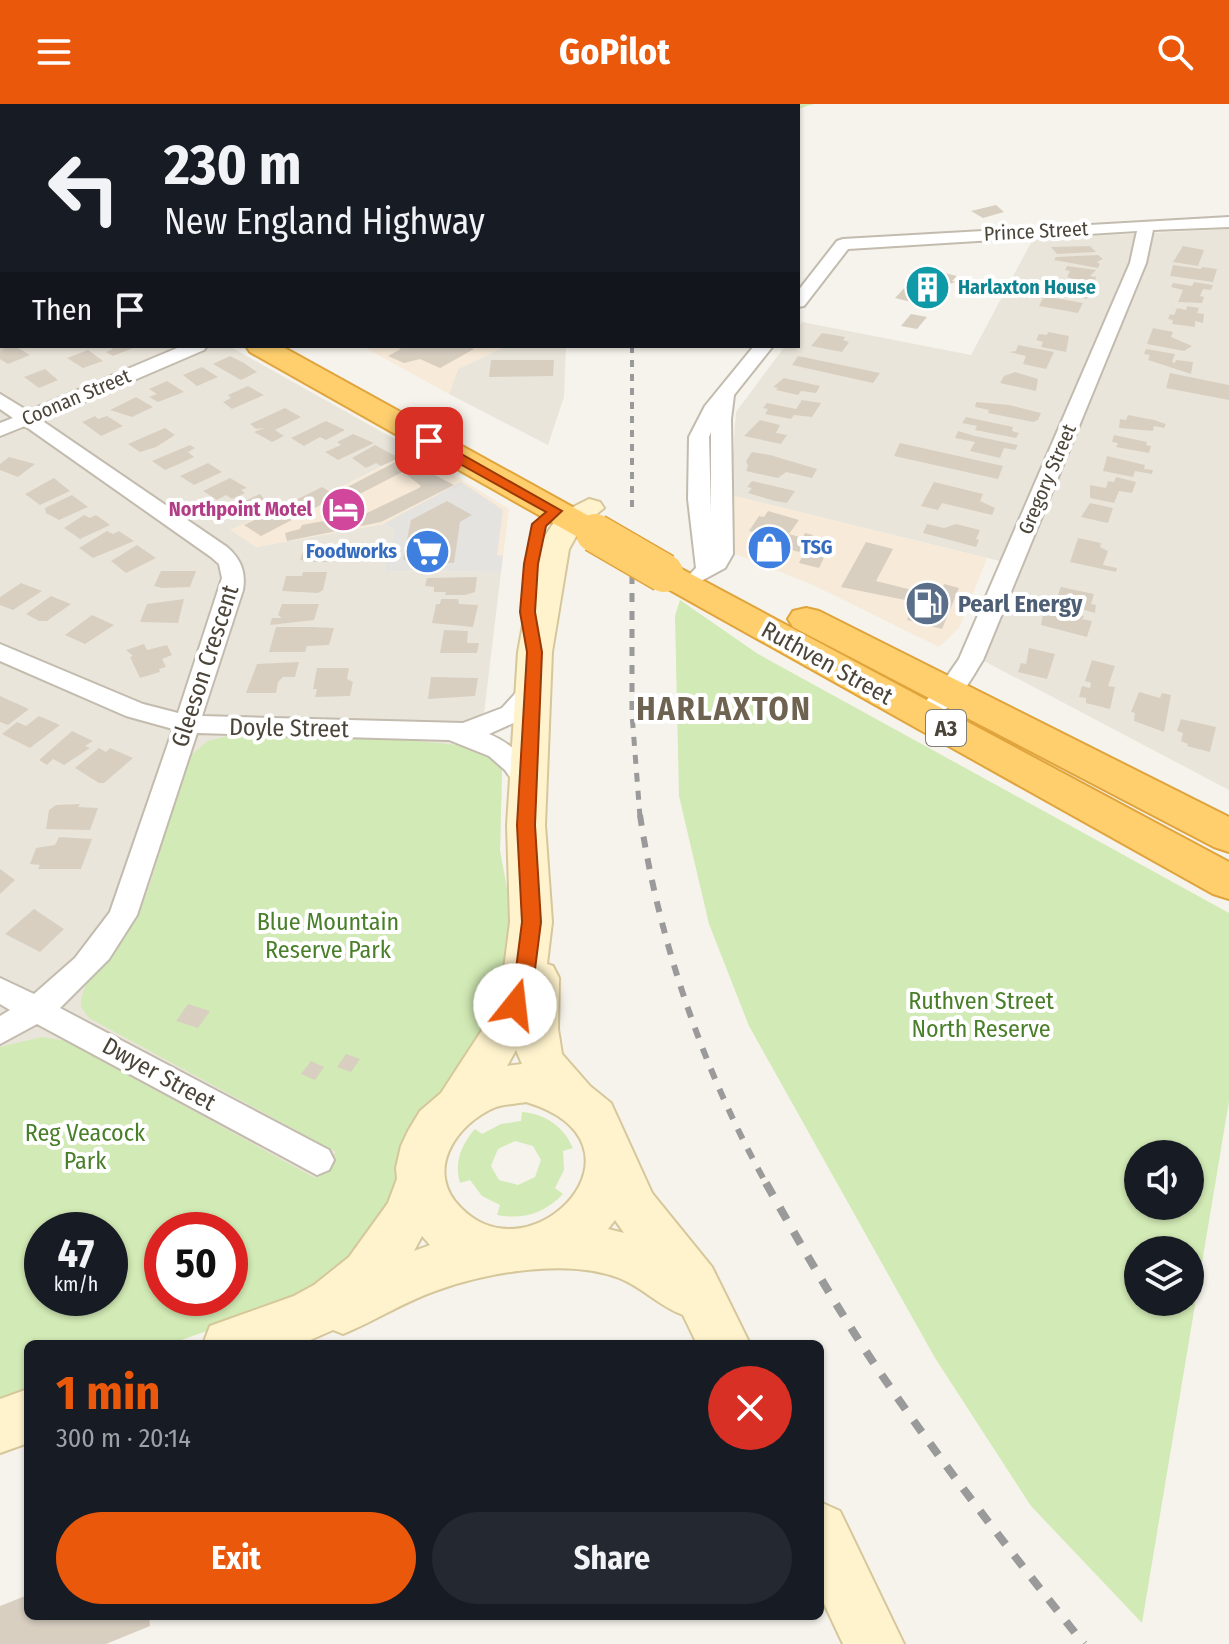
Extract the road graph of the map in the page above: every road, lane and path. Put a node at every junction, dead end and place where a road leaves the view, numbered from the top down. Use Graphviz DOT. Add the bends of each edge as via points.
graph roads {
  1 [pos="1229,222"];
  2 [pos="1146,227"];
  3 [pos="800,299"];
  4 [pos="193,348"];
  5 [pos="264,348"];
  6 [pos="300,348"];
  7 [pos="762,348"];
  8 [pos="0,400"];
  9 [pos="25,418"];
  10 [pos="0,430"];
  11 [pos="580,514"];
  12 [pos="680,569"];
  13 [pos="0,652"];
  14 [pos="532,691"];
  15 [pos="937,703"];
  16 [pos="187,724"];
  17 [pos="449,732"];
  18 [pos="527,782"];
  19 [pos="1229,836"];
  20 [pos="1229,882"];
  21 [pos="531,922"];
  22 [pos="0,990"];
  23 [pos="37,1010"];
  24 [pos="0,1031"];
  25 [pos="573,1097"];
  26 [pos="459,1102"];
  27 [pos="610,1149"];
  28 [pos="317,1160"];
  29 [pos="422,1177"];
  30 [pos="528,1248"];
  31 [pos="311,1315"];
  32 [pos="720,1336"];
  33 [pos="240,1340"];
  34 [pos="24,1417"];
  35 [pos="0,1426"];
  36 [pos="824,1539"];
  37 [pos="874,1644"];
  1 -- 2 [label="street, Prince Street"];
  2 -- 3 [label="street, Prince Street" via="843,244"];
  2 -- 15 [label="street, Gregory Street" via="1138,263 971,660"];
  4 -- 9 [label="street, Coonan Street"];
  5 -- 11 [label="highway, A3"];
  6 -- 11 [label="highway, A3"];
  7 -- 12 [label="street" via="727,393 721,419 722,554"];
  8 -- 9 [label="street, Gleeson Crescent"];
  9 -- 10 [label="street, Coonan Street"];
  9 -- 16 [label="street, Gleeson Crescent" via="229,561 232,590"];
  11 -- 12 [label="highway, Ruthven Street / A3, bridge"];
  11 -- 14 [label="main road" via="553,549"];
  12 -- 15 [label="highway, Ruthven Street / A3"];
  13 -- 16 [label="street, Doyle Street" via="135,710"];
  14 -- 17 [label="street, Doyle Street" via="498,722"];
  14 -- 18 [label="main road"];
  15 -- 19 [label="highway, Ruthven Street / A3"];
  15 -- 20 [label="highway, Ruthven Street / A3"];
  16 -- 17 [label="street, Doyle Street"];
  16 -- 23 [label="street, Gleeson Crescent" via="123,915 88,964"];
  17 -- 18 [label="street, Doyle Street" via="501,750"];
  18 -- 21 [label="main road"];
  21 -- 25 [label="main road" via="538,962 537,1048 549,1072"];
  21 -- 26 [label="main road" via="515,1005 491,1057"];
  22 -- 23 [label="street, Dwyer Street"];
  23 -- 24 [label="street, Gleeson Crescent"];
  23 -- 28 [label="street, Dwyer Street"];
  25 -- 26 [label="main road" via="545,1086 516,1083"];
  25 -- 27 [label="main road" via="594,1115"];
  26 -- 29 [label="main road" via="432,1131"];
  27 -- 30 [label="main road" via="609,1177 599,1204 578,1228"];
  27 -- 32 [label="main road" via="634,1208 694,1284"];
  29 -- 30 [label="main road" via="429,1205 447,1228 474,1244"];
  29 -- 31 [label="main road" via="406,1220 377,1262"];
  30 -- 31 [label="main road" via="431,1268 350,1307"];
  30 -- 32 [label="main road" via="598,1248 643,1263 683,1290"];
  31 -- 33 [label="main road"];
  34 -- 35 [label="main road"];
  36 -- 37 [label="main road"];
}
